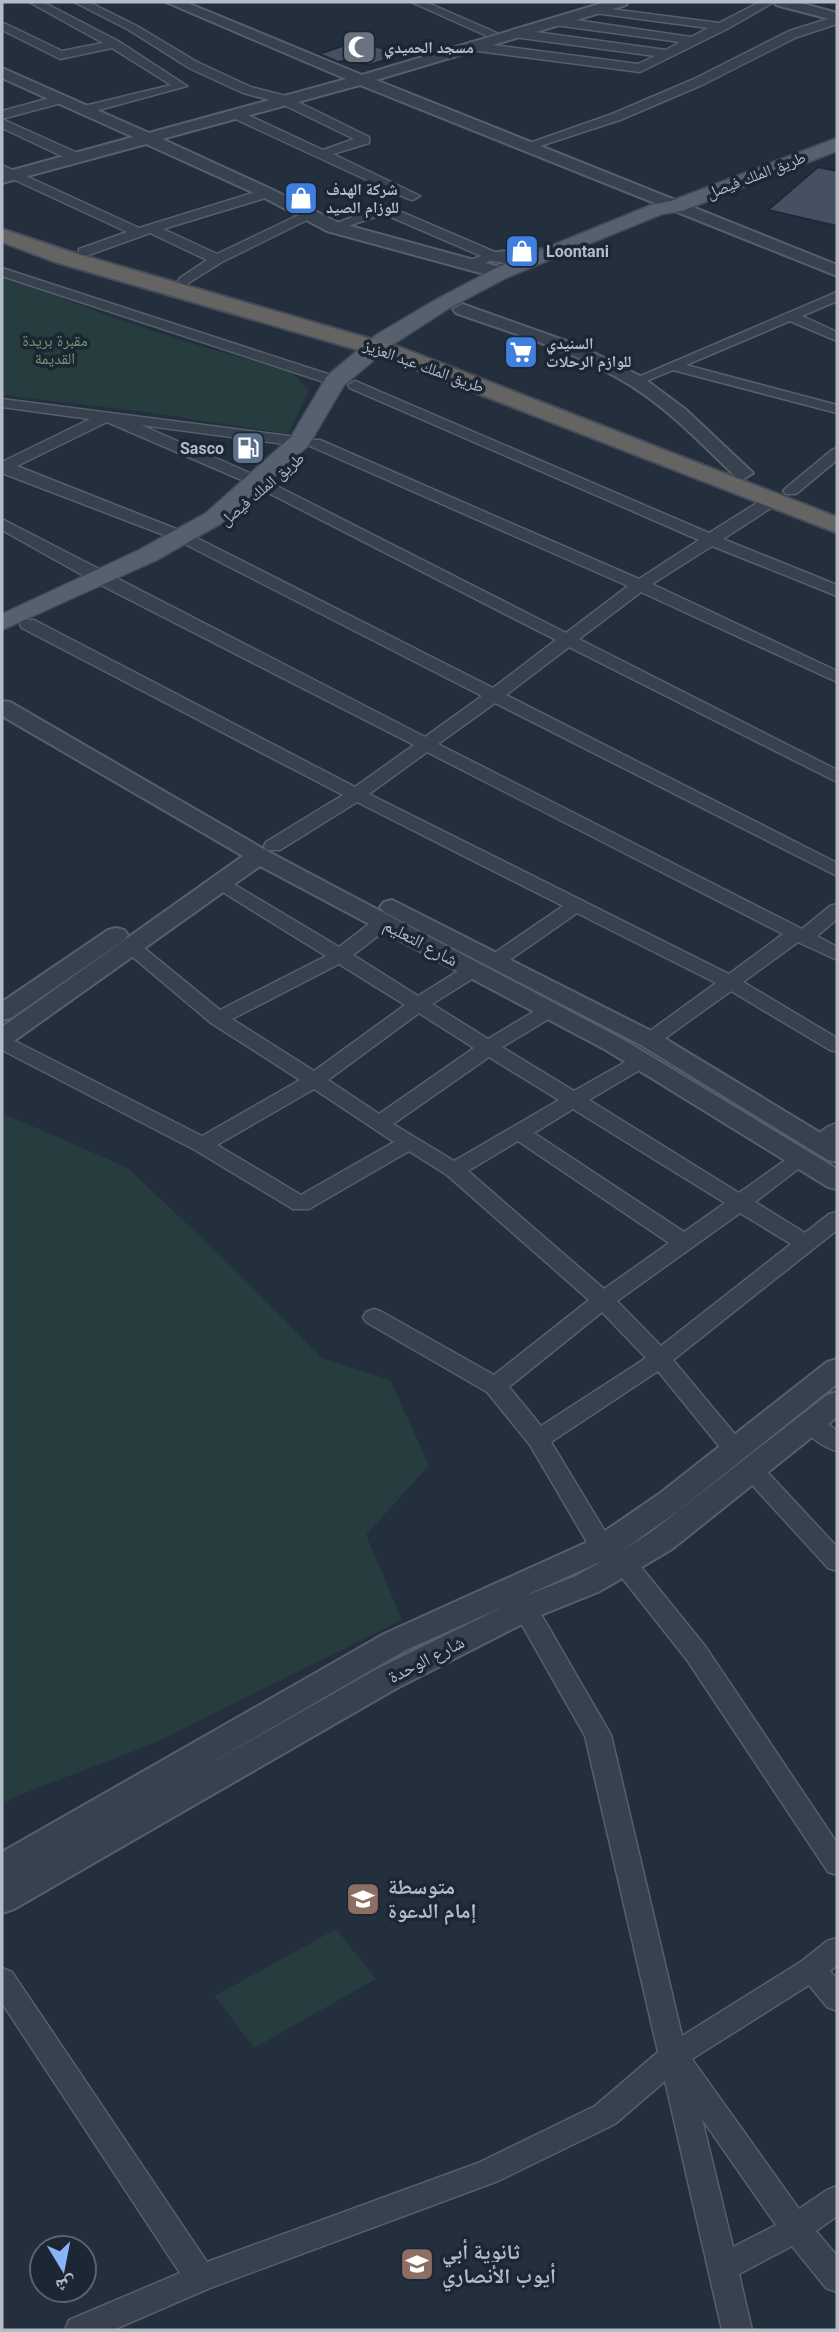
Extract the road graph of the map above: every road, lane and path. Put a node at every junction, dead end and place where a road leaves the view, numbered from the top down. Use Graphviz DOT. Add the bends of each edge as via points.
graph roads {
  1 [pos="35,2"];
  2 [pos="80,2"];
  3 [pos="173,2"];
  4 [pos="417,2"];
  5 [pos="621,2"];
  6 [pos="768,2"];
  7 [pos="781,2"];
  8 [pos="813,2"];
  9 [pos="596,6"];
  10 [pos="837,9"];
  11 [pos="837,19"];
  12 [pos="555,21"];
  13 [pos="2,26"];
  14 [pos="723,27"];
  15 [pos="491,33"];
  16 [pos="514,33"];
  17 [pos="695,41"];
  18 [pos="114,44"];
  19 [pos="470,46"];
  20 [pos="668,54"];
  21 [pos="2,72"];
  22 [pos="355,77"];
  23 [pos="61,99"];
  24 [pos="282,99"];
  25 [pos="84,110"];
  26 [pos="235,114"];
  27 [pos="2,115"];
  28 [pos="2,123"];
  29 [pos="147,139"];
  30 [pos="527,146"];
  31 [pos="832,149"];
  32 [pos="322,154"];
  33 [pos="77,158"];
  34 [pos="6,174"];
  35 [pos="267,193"];
  36 [pos="413,196"];
  37 [pos="675,207"];
  38 [pos="310,215"];
  39 [pos="2,225"];
  40 [pos="333,227"];
  41 [pos="145,230"];
  42 [pos="2,235"];
  43 [pos="84,252"];
  44 [pos="217,259"];
  45 [pos="497,265"];
  46 [pos="837,271"];
  47 [pos="2,272"];
  48 [pos="185,281"];
  49 [pos="837,296"];
  50 [pos="462,309"];
  51 [pos="791,316"];
  52 [pos="837,337"];
  53 [pos="388,346"];
  54 [pos="673,366"];
  55 [pos="636,381"];
  56 [pos="345,383"];
  57 [pos="2,404"];
  58 [pos="837,409"];
  59 [pos="107,415"];
  60 [pos="307,442"];
  61 [pos="837,453"];
  62 [pos="4,467"];
  63 [pos="743,473"];
  64 [pos="262,484"];
  65 [pos="783,495"];
  66 [pos="837,511"];
  67 [pos="2,524"];
  68 [pos="837,526"];
  69 [pos="188,540"];
  70 [pos="710,540"];
  71 [pos="105,581"];
  72 [pos="640,585"];
  73 [pos="837,591"];
  74 [pos="2,623"];
  75 [pos="28,624"];
  76 [pos="2,636"];
  77 [pos="569,639"];
  78 [pos="837,677"];
  79 [pos="2,689"];
  80 [pos="496,694"];
  81 [pos="2,708"];
  82 [pos="427,743"];
  83 [pos="837,778"];
  84 [pos="356,795"];
  85 [pos="259,850"];
  86 [pos="837,870"];
  87 [pos="220,882"];
  88 [pos="576,905"];
  89 [pos="837,910"];
  90 [pos="384,922"];
  91 [pos="800,935"];
  92 [pos="131,947"];
  93 [pos="837,954"];
  94 [pos="340,956"];
  95 [pos="497,960"];
  96 [pos="473,970"];
  97 [pos="730,982"];
  98 [pos="417,1005"];
  99 [pos="550,1010"];
  100 [pos="2,1013"];
  101 [pos="218,1019"];
  102 [pos="2,1040"];
  103 [pos="837,1046"];
  104 [pos="489,1047"];
  105 [pos="645,1051"];
  106 [pos="315,1080"];
  107 [pos="574,1098"];
  108 [pos="379,1124"];
  109 [pos="517,1131"];
  110 [pos="408,1143"];
  111 [pos="832,1143"];
  112 [pos="202,1145"];
  113 [pos="801,1159"];
  114 [pos="454,1170"];
  115 [pos="837,1181"];
  116 [pos="738,1202"];
  117 [pos="837,1219"];
  118 [pos="683,1242"];
  119 [pos="805,1242"];
  120 [pos="603,1300"];
  121 [pos="374,1317"];
  122 [pos="660,1359"];
  123 [pos="837,1369"];
  124 [pos="495,1386"];
  125 [pos="837,1402"];
  126 [pos="811,1423"];
  127 [pos="538,1439"];
  128 [pos="837,1443"];
  129 [pos="743,1460"];
  130 [pos="613,1556"];
  131 [pos="837,1562"];
  132 [pos="525,1609"];
  133 [pos="837,1864"];
  134 [pos="2,1868"];
  135 [pos="2,1899"];
  136 [pos="837,1949"];
  137 [pos="812,1969"];
  138 [pos="2,1980"];
  139 [pos="837,1999"];
  140 [pos="674,2056"];
  141 [pos="837,2199"];
  142 [pos="796,2229"];
  143 [pos="722,2269"];
  144 [pos="201,2278"];
  145 [pos="837,2278"];
  146 [pos="80,2330"];
  147 [pos="737,2330"];
  1 -- 18 [label="street"];
  2 -- 24 [label="street" via="133,27 193,65 247,90"];
  3 -- 22 [label="street"];
  4 -- 15 [label="street"];
  5 -- 9 [label="street"];
  6 -- 14 [label="street"];
  7 -- 11 [label="street"];
  8 -- 10 [label="street"];
  9 -- 12 [label="street"];
  9 -- 14 [label="street"];
  9 -- 15 [label="street"];
  11 -- 30 [label="street" via="793,34 616,117"];
  12 -- 16 [label="street"];
  12 -- 17 [label="street"];
  13 -- 18 [label="street" via="61,55"];
  14 -- 17 [label="street"];
  15 -- 22 [label="street"];
  16 -- 19 [label="street"];
  16 -- 20 [label="street"];
  17 -- 20 [label="street"];
  18 -- 25 [label="street" via="181,86"];
  19 -- 20 [label="street" via="640,68"];
  19 -- 22 [label="street"];
  21 -- 23 [label="street"];
  22 -- 24 [label="street"];
  22 -- 30 [label="street"];
  23 -- 25 [label="street"];
  23 -- 27 [label="street"];
  24 -- 26 [label="street"];
  24 -- 32 [label="street" via="365,140"];
  25 -- 29 [label="street"];
  26 -- 29 [label="street"];
  26 -- 32 [label="street"];
  28 -- 33 [label="street"];
  29 -- 33 [label="street"];
  29 -- 35 [label="street"];
  30 -- 37 [label="street"];
  31 -- 37 [label="main road, طريق الملك فيصل"];
  32 -- 36 [label="street"];
  33 -- 34 [label="street"];
  34 -- 41 [label="street"];
  35 -- 38 [label="street"];
  35 -- 41 [label="street"];
  37 -- 45 [label="main road, طريق الملك فيصل" via="658,209 551,254"];
  37 -- 46 [label="street"];
  37 -- 50 [label="main road, طريق الملك فيصل"];
  38 -- 40 [label="street"];
  38 -- 44 [label="street"];
  39 -- 43 [label="highway, طريق الملك عبد العزيز"];
  40 -- 45 [label="street" via="471,265"];
  40 -- 45 [label="street" via="385,209"];
  41 -- 43 [label="street"];
  41 -- 44 [label="street"];
  42 -- 53 [label="highway, طريق الملك عبد العزيز" via="63,257"];
  43 -- 48 [label="highway, طريق الملك عبد العزيز"];
  44 -- 48 [label="street"];
  45 -- 53 [label="main road, طريق الملك فيصل"];
  47 -- 56 [label="street"];
  48 -- 53 [label="highway, طريق الملك عبد العزيز"];
  49 -- 51 [label="street"];
  50 -- 53 [label="main road, طريق الملك فيصل"];
  50 -- 55 [label="street" via="569,349"];
  51 -- 52 [label="street"];
  51 -- 54 [label="street"];
  53 -- 56 [label="main road, طريق الملك فيصل"];
  53 -- 63 [label="highway, طريق الملك عبد العزيز"];
  53 -- 65 [label="highway, طريق الملك عبد العزيز"];
  54 -- 55 [label="street"];
  54 -- 58 [label="street"];
  55 -- 63 [label="street"];
  56 -- 60 [label="main road, طريق الملك فيصل"];
  56 -- 70 [label="street"];
  57 -- 59 [label="street"];
  59 -- 60 [label="street"];
  59 -- 62 [label="street"];
  59 -- 64 [label="street"];
  60 -- 64 [label="main road, طريق الملك فيصل"];
  60 -- 72 [label="street"];
  61 -- 65 [label="street"];
  62 -- 69 [label="street"];
  63 -- 65 [label="highway, طريق الملك عبد العزيز"];
  64 -- 69 [label="main road, طريق الملك فيصل" via="224,523"];
  64 -- 77 [label="street"];
  65 -- 66 [label="highway, طريق الملك عبد العزيز"];
  65 -- 68 [label="highway, طريق الملك عبد العزيز"];
  65 -- 70 [label="street"];
  67 -- 71 [label="street"];
  69 -- 71 [label="main road, طريق الملك فيصل"];
  69 -- 80 [label="street"];
  70 -- 72 [label="street"];
  70 -- 73 [label="street"];
  71 -- 74 [label="main road, طريق الملك فيصل"];
  71 -- 75 [label="main road, طريق الملك فيصل"];
  71 -- 82 [label="street"];
  72 -- 77 [label="street"];
  72 -- 78 [label="street"];
  75 -- 76 [label="main road, طريق الملك فيصل"];
  75 -- 84 [label="street"];
  77 -- 80 [label="street"];
  77 -- 83 [label="street"];
  79 -- 85 [label="street, شارع التعليم"];
  80 -- 82 [label="street"];
  80 -- 86 [label="street"];
  81 -- 85 [label="street, شارع التعليم"];
  82 -- 84 [label="street"];
  82 -- 91 [label="street"];
  84 -- 85 [label="street"];
  84 -- 88 [label="street"];
  85 -- 87 [label="street"];
  85 -- 90 [label="street, شارع التعليم"];
  85 -- 95 [label="street, شارع التعليم"];
  85 -- 100 [label="street"];
  87 -- 92 [label="street"];
  87 -- 94 [label="street"];
  88 -- 95 [label="street"];
  88 -- 97 [label="street"];
  89 -- 91 [label="street"];
  90 -- 94 [label="street"];
  90 -- 96 [label="street, شارع التعليم"];
  91 -- 93 [label="street"];
  91 -- 97 [label="street"];
  92 -- 101 [label="street"];
  92 -- 102 [label="street"];
  94 -- 98 [label="street"];
  94 -- 101 [label="street"];
  95 -- 105 [label="street, شارع التعليم"];
  96 -- 98 [label="street"];
  96 -- 99 [label="street, شارع التعليم"];
  97 -- 103 [label="street"];
  97 -- 105 [label="street"];
  98 -- 104 [label="street"];
  98 -- 106 [label="street"];
  99 -- 104 [label="street"];
  99 -- 105 [label="street, شارع التعليم"];
  101 -- 106 [label="street"];
  102 -- 112 [label="street"];
  104 -- 107 [label="street"];
  104 -- 108 [label="street"];
  105 -- 107 [label="street"];
  105 -- 111 [label="street, شارع التعليم"];
  105 -- 113 [label="street, شارع التعليم"];
  106 -- 108 [label="street"];
  106 -- 112 [label="street"];
  107 -- 109 [label="street"];
  107 -- 116 [label="street"];
  108 -- 110 [label="street"];
  109 -- 114 [label="street"];
  109 -- 118 [label="street"];
  110 -- 112 [label="street" via="301,1204"];
  110 -- 114 [label="street"];
  113 -- 115 [label="street, شارع التعليم"];
  113 -- 116 [label="street"];
  114 -- 120 [label="street"];
  116 -- 118 [label="street"];
  116 -- 119 [label="street"];
  117 -- 119 [label="street"];
  118 -- 120 [label="street"];
  119 -- 122 [label="street"];
  120 -- 122 [label="street"];
  120 -- 124 [label="street"];
  121 -- 124 [label="street"];
  122 -- 127 [label="street"];
  122 -- 129 [label="street"];
  123 -- 129 [label="street"];
  124 -- 127 [label="street"];
  125 -- 126 [label="street, شارع الوحدة"];
  126 -- 128 [label="street"];
  126 -- 129 [label="street, شارع الوحدة"];
  127 -- 130 [label="street"];
  129 -- 130 [label="street, شارع الوحدة" via="661,1541"];
  129 -- 131 [label="street"];
  130 -- 132 [label="street, شارع الوحدة" via="587,1584"];
  130 -- 133 [label="street" via="696,1653"];
  130 -- 134 [label="street" via="395,1643"];
  132 -- 135 [label="street, شارع الوحدة" via="386,1679"];
  132 -- 140 [label="street" via="598,1735"];
  136 -- 137 [label="street"];
  137 -- 139 [label="street"];
  137 -- 140 [label="street"];
  138 -- 144 [label="street"];
  140 -- 142 [label="street"];
  140 -- 143 [label="street"];
  140 -- 144 [label="street" via="605,2115 488,2172"];
  141 -- 142 [label="street"];
  142 -- 143 [label="street"];
  142 -- 145 [label="street"];
  143 -- 147 [label="street"];
  144 -- 146 [label="street"];
}
